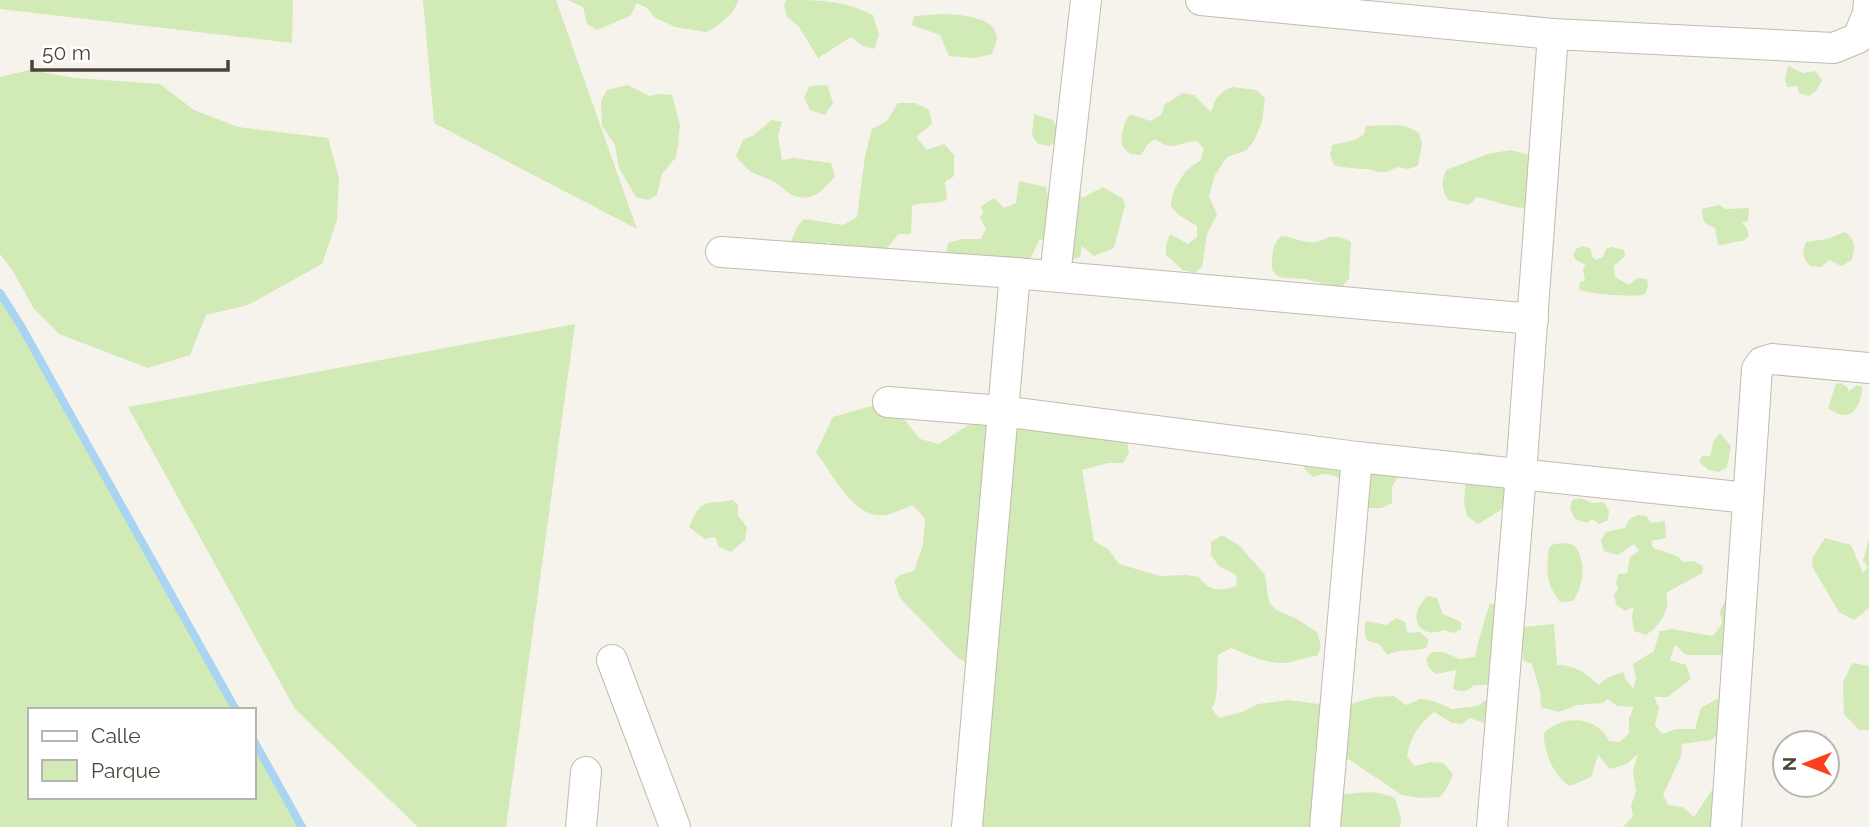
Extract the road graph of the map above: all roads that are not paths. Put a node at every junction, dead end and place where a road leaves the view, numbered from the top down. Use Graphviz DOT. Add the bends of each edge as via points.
graph roads {
  1 [pos="1087,0"];
  2 [pos="1201,0"];
  3 [pos="1869,1"];
  4 [pos="1553,34"];
  5 [pos="721,252"];
  6 [pos="1015,273"];
  7 [pos="1055,276"];
  8 [pos="1533,319"];
  9 [pos="1869,368"];
  10 [pos="888,402"];
  11 [pos="1002,411"];
  12 [pos="1357,457"];
  13 [pos="1521,474"];
  14 [pos="1748,498"];
  15 [pos="612,660"];
  16 [pos="586,772"];
  17 [pos="581,827"];
  18 [pos="675,827"];
  19 [pos="967,827"];
  20 [pos="1325,827"];
  21 [pos="1492,827"];
  22 [pos="1726,827"];
  1 -- 7 [label="street"];
  2 -- 4 [label="street"];
  3 -- 4 [label="street" via="1858,37 1834,48"];
  4 -- 8 [label="street"];
  5 -- 6 [label="street"];
  6 -- 7 [label="street"];
  6 -- 11 [label="street"];
  7 -- 8 [label="street"];
  8 -- 13 [label="street"];
  9 -- 14 [label="street" via="1772,359 1762,362 1757,369"];
  10 -- 11 [label="street"];
  11 -- 12 [label="street"];
  11 -- 19 [label="street"];
  12 -- 13 [label="street"];
  12 -- 20 [label="street"];
  13 -- 14 [label="street"];
  13 -- 21 [label="street"];
  14 -- 22 [label="street"];
  15 -- 18 [label="street"];
  16 -- 17 [label="street"];
}
